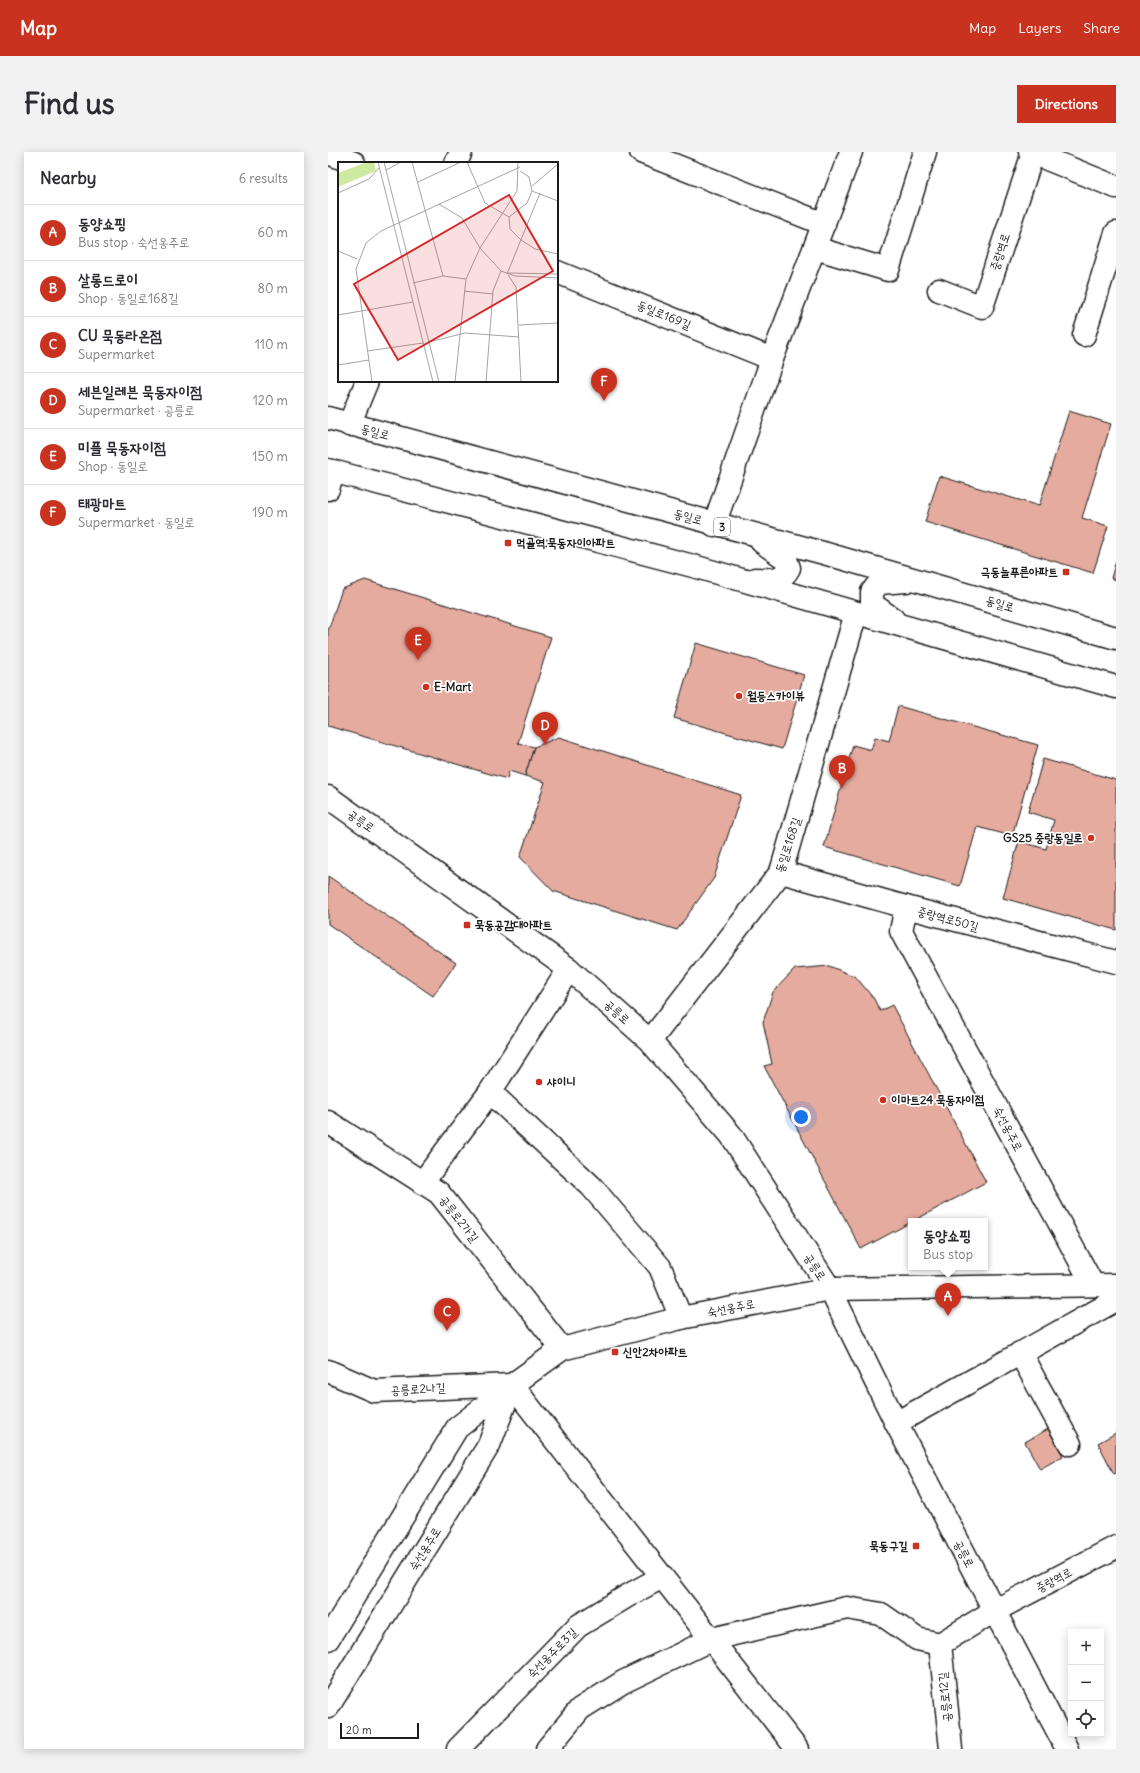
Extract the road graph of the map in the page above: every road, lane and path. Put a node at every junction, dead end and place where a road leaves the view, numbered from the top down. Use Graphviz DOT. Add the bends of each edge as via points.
graph roads {
  1 [pos="357,152"];
  2 [pos="461,152"];
  3 [pos="641,152"];
  4 [pos="851,152"];
  5 [pos="926,152"];
  6 [pos="328,153"];
  7 [pos="1032,153"];
  8 [pos="1074,160"];
  9 [pos="350,162"];
  10 [pos="353,162"];
  11 [pos="456,162"];
  12 [pos="1116,187"];
  13 [pos="824,224"];
  14 [pos="1116,233"];
  15 [pos="815,248"];
  16 [pos="558,272"];
  17 [pos="939,290"];
  18 [pos="1084,335"];
  19 [pos="772,358"];
  20 [pos="367,382"];
  21 [pos="328,418"];
  22 [pos="350,425"];
  23 [pos="330,477"];
  24 [pos="714,525"];
  25 [pos="754,535"];
  26 [pos="740,580"];
  27 [pos="920,581"];
  28 [pos="856,613"];
  29 [pos="905,627"];
  30 [pos="1116,638"];
  31 [pos="1116,687"];
  32 [pos="328,797"];
  33 [pos="781,872"];
  34 [pos="906,907"];
  35 [pos="1116,962"];
  36 [pos="569,969"];
  37 [pos="650,1041"];
  38 [pos="490,1092"];
  39 [pos="328,1122"];
  40 [pos="422,1183"];
  41 [pos="1092,1285"];
  42 [pos="830,1289"];
  43 [pos="1114,1301"];
  44 [pos="681,1318"];
  45 [pos="562,1349"];
  46 [pos="1020,1353"];
  47 [pos="328,1371"];
  48 [pos="512,1384"];
  49 [pos="896,1423"];
  50 [pos="1070,1444"];
  51 [pos="1115,1549"];
  52 [pos="662,1577"];
  53 [pos="994,1612"];
  54 [pos="712,1639"];
  55 [pos="328,1640"];
  56 [pos="940,1644"];
  57 [pos="328,1707"];
  58 [pos="458,1749"];
  59 [pos="547,1749"];
  60 [pos="797,1749"];
  61 [pos="951,1749"];
  62 [pos="1066,1749"];
  1 -- 10 [label="street"];
  2 -- 11 [label="street"];
  3 -- 13 [label="street"];
  4 -- 13 [label="street"];
  5 -- 15 [label="street" via="888,270"];
  6 -- 9 [label="street"];
  7 -- 8 [label="street, 중랑역로"];
  7 -- 17 [label="street, 중랑역로" via="982,307"];
  8 -- 12 [label="street, 중랑역로"];
  13 -- 15 [label="street"];
  14 -- 18 [label="street"];
  15 -- 19 [label="street"];
  16 -- 19 [label="street, 동일로169길"];
  19 -- 24 [label="street"];
  20 -- 22 [label="street"];
  21 -- 22 [label="street, 동일로 / 3"];
  22 -- 24 [label="street, 동일로 / 3"];
  23 -- 26 [label="street"];
  24 -- 25 [label="street, 동일로 / 3"];
  25 -- 26 [label="street" via="786,559 789,568 781,578"];
  25 -- 27 [label="street, 동일로 / 3"];
  26 -- 28 [label="street"];
  27 -- 29 [label="street" via="879,582 872,592 872,604"];
  27 -- 30 [label="street, 동일로 / 3"];
  28 -- 29 [label="street"];
  28 -- 33 [label="street, 동일로168길"];
  29 -- 31 [label="street"];
  32 -- 36 [label="street, 공릉로"];
  33 -- 34 [label="street, 중랑역로50길"];
  33 -- 37 [label="street, 동일로168길"];
  34 -- 35 [label="street, 중랑역로50길"];
  34 -- 41 [label="street, 숙선옹주로" via="901,931"];
  36 -- 37 [label="street, 공릉로"];
  36 -- 38 [label="street"];
  37 -- 42 [label="street, 공릉로" via="731,1135"];
  38 -- 40 [label="street"];
  38 -- 44 [label="street" via="591,1186 660,1267"];
  39 -- 40 [label="street, 공릉로2가길"];
  40 -- 45 [label="street, 공릉로2가길" via="439,1193"];
  41 -- 42 [label="street, 숙선옹주로"];
  41 -- 43 [label="street, 숙선옹주로"];
  42 -- 44 [label="street, 숙선옹주로"];
  42 -- 49 [label="street, 공릉로"];
  43 -- 46 [label="street, 숙선옹주로"];
  44 -- 45 [label="street, 숙선옹주로"];
  45 -- 48 [label="street, 숙선옹주로"];
  46 -- 49 [label="street, 숙선옹주로"];
  46 -- 50 [label="street"];
  47 -- 48 [label="street, 공릉로2나길" via="374,1391"];
  48 -- 52 [label="street"];
  48 -- 55 [label="street, 숙선옹주로" via="457,1428"];
  48 -- 57 [label="street, 숙선옹주로" via="489,1445"];
  49 -- 53 [label="street, 공릉로"];
  51 -- 53 [label="street, 중랑역로"];
  52 -- 54 [label="street"];
  52 -- 58 [label="street, 숙선옹주로3길" via="578,1626"];
  53 -- 56 [label="street"];
  53 -- 62 [label="street, 공릉로"];
  54 -- 56 [label="street" via="848,1608 881,1614 917,1639"];
  54 -- 59 [label="street" via="623,1682 580,1709"];
  54 -- 60 [label="street"];
  56 -- 61 [label="street, 공릉로12길"];
}
